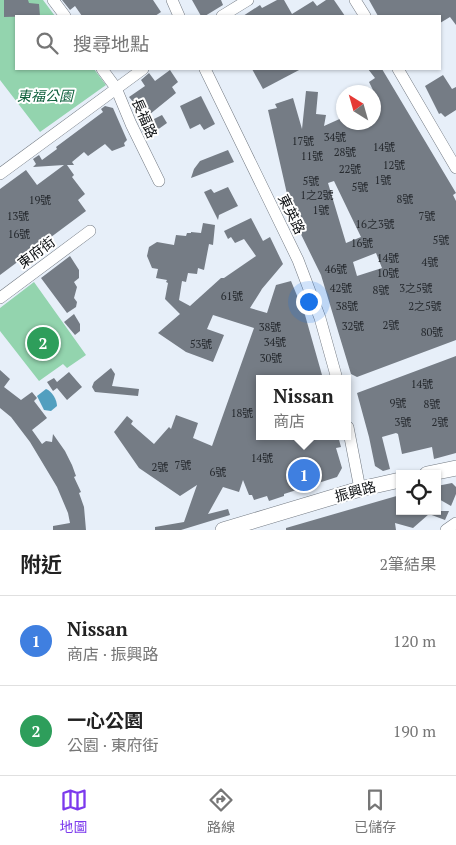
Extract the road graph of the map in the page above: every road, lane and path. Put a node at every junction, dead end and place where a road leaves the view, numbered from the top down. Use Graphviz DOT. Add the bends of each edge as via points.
graph roads {
  1 [pos="53,0"];
  2 [pos="172,0"];
  3 [pos="248,0"];
  4 [pos="355,0"];
  5 [pos="64,15"];
  6 [pos="179,15"];
  7 [pos="224,15"];
  8 [pos="364,15"];
  9 [pos="103,70"];
  10 [pos="142,70"];
  11 [pos="205,70"];
  12 [pos="399,70"];
  13 [pos="116,88"];
  14 [pos="456,168"];
  15 [pos="0,174"];
  16 [pos="158,181"];
  17 [pos="90,231"];
  18 [pos="0,298"];
  19 [pos="336,375"];
  20 [pos="351,440"];
  21 [pos="456,468"];
  22 [pos="441,471"];
  23 [pos="396,481"];
  24 [pos="360,489"];
  25 [pos="456,523"];
  26 [pos="224,530"];
  27 [pos="446,530"];
  1 -- 5 [label="street"];
  2 -- 6 [label="street"];
  3 -- 7 [label="street"];
  4 -- 8 [label="street"];
  9 -- 13 [label="street, 長福路"];
  10 -- 13 [label="street"];
  11 -- 19 [label="street, 東英路" via="298,260 320,318"];
  12 -- 14 [label="street"];
  13 -- 15 [label="street"];
  13 -- 16 [label="street, 長福路"];
  17 -- 18 [label="street, 東府街"];
  20 -- 24 [label="street"];
  21 -- 22 [label="main road"];
  23 -- 24 [label="main road, 振興路"];
  24 -- 26 [label="main road, 振興路"];
  25 -- 27 [label="street"];
}
